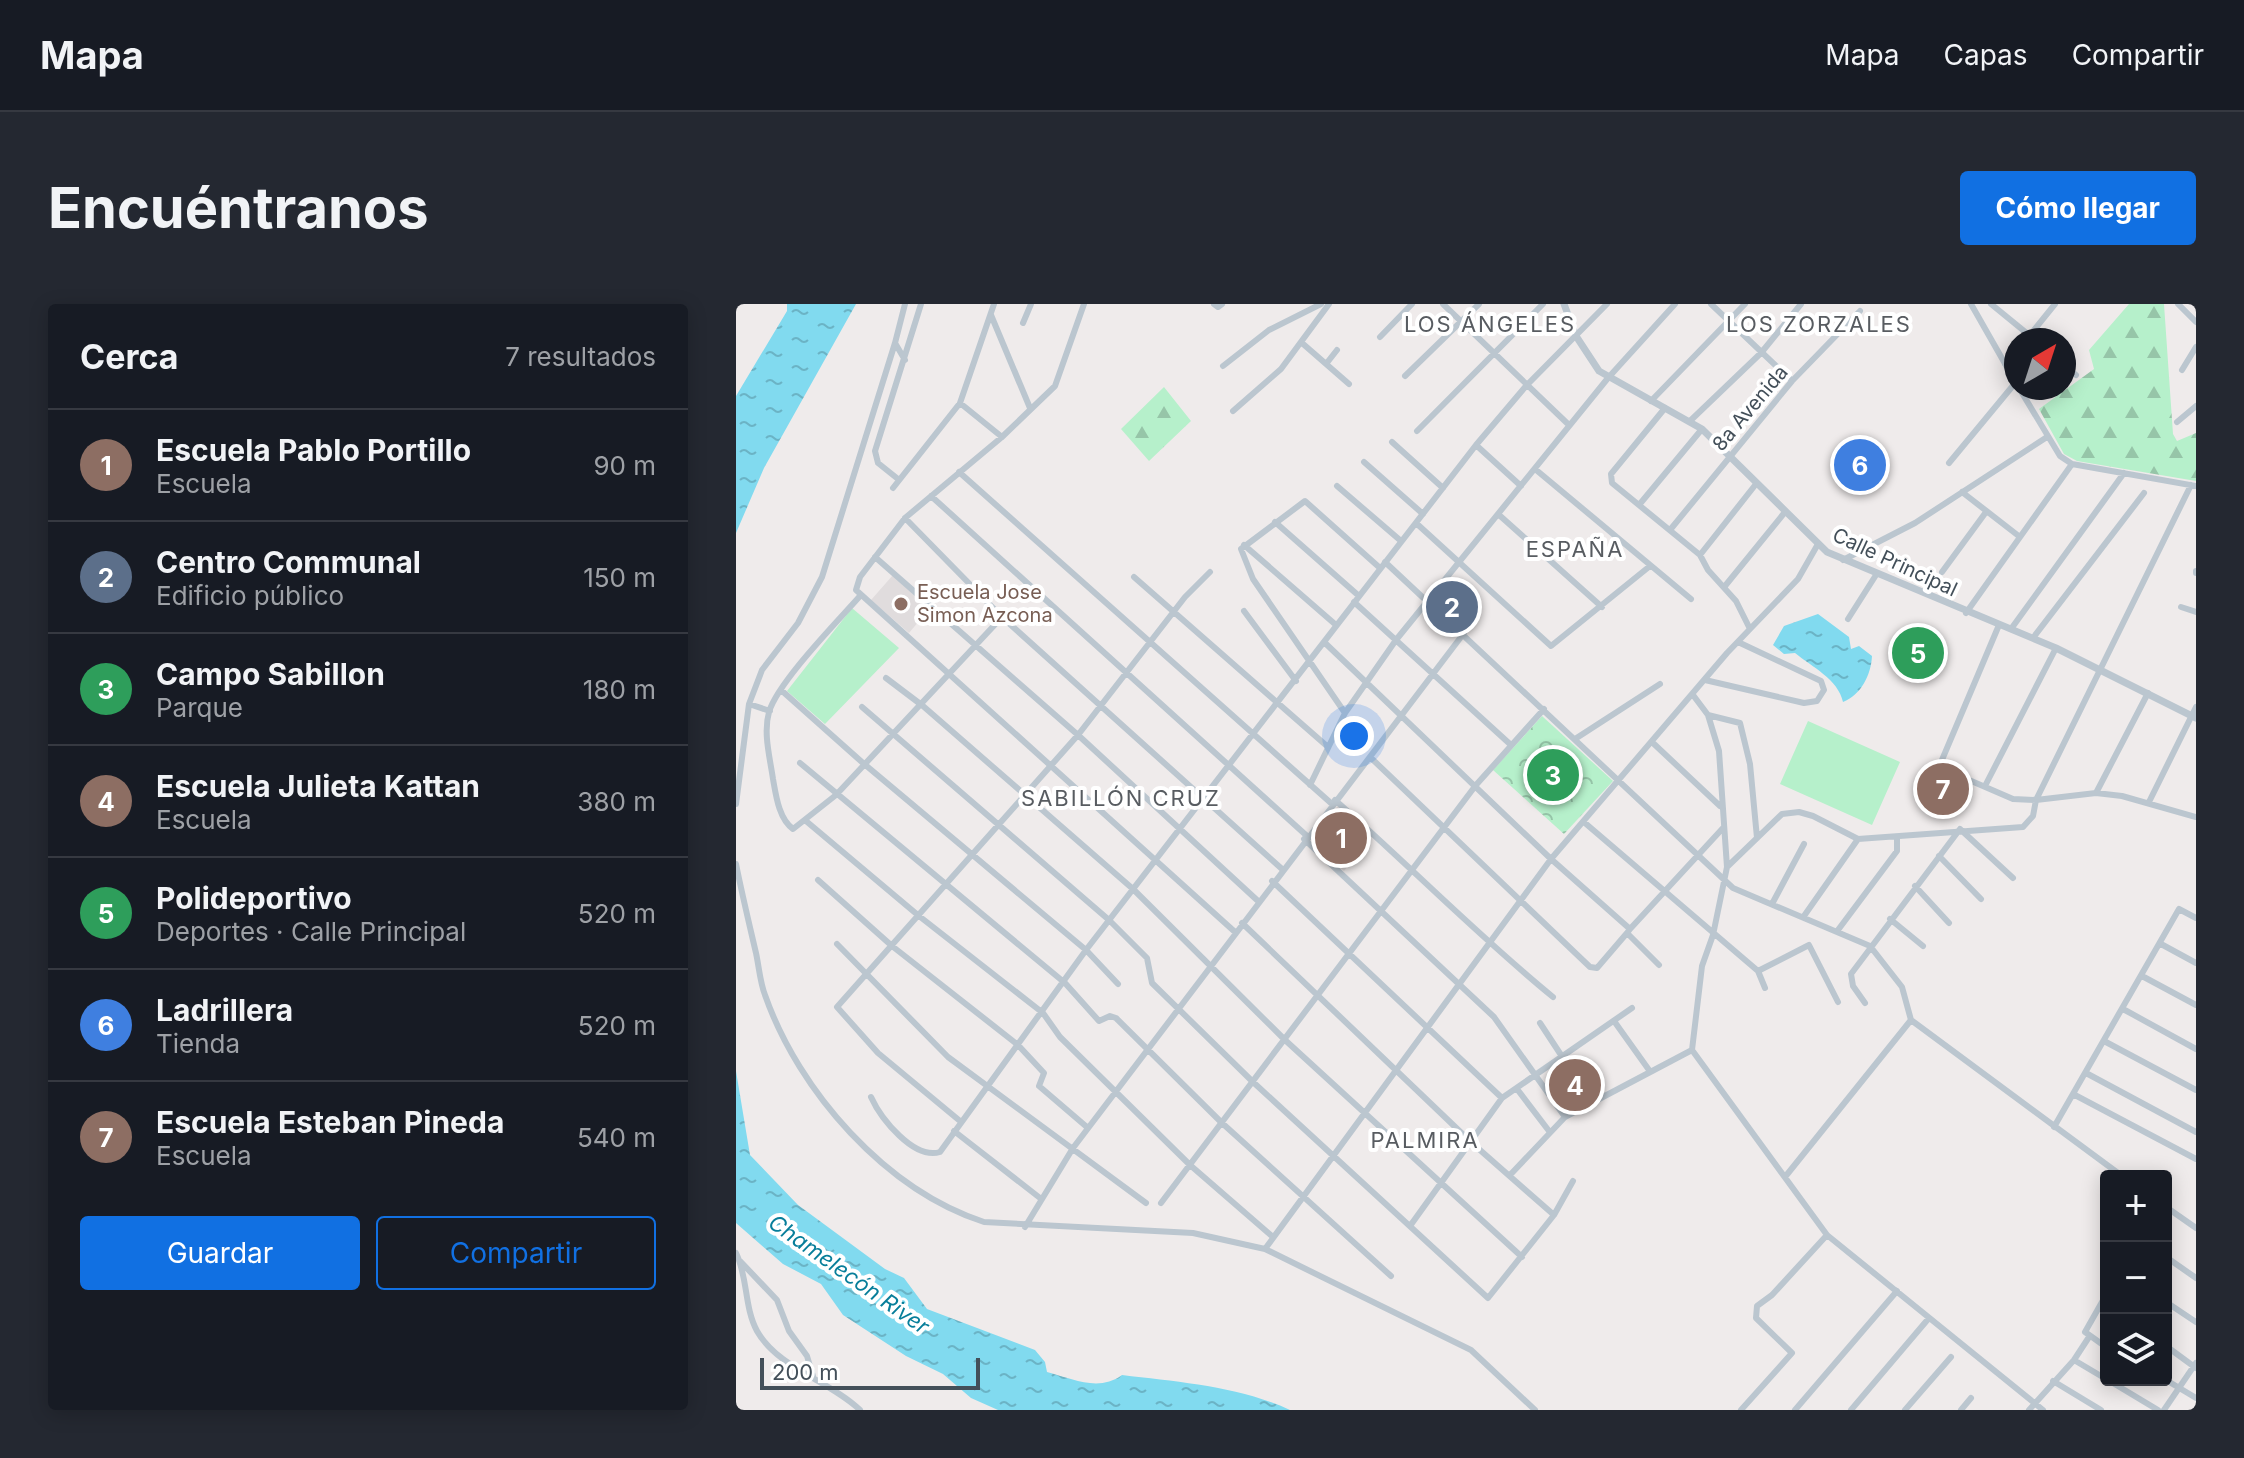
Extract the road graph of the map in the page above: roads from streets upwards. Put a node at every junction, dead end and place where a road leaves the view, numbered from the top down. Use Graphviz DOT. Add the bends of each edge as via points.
graph roads {
  1 [pos="905,304"];
  2 [pos="921,304"];
  3 [pos="994,304"];
  4 [pos="1031,304"];
  5 [pos="1084,304"];
  6 [pos="1214,304"];
  7 [pos="1222,304"];
  8 [pos="1321,304"];
  9 [pos="1329,304"];
  10 [pos="1412,304"];
  11 [pos="1443,304"];
  12 [pos="1479,304"];
  13 [pos="1543,304"];
  14 [pos="1564,304"];
  15 [pos="1607,304"];
  16 [pos="1675,304"];
  17 [pos="1711,304"];
  18 [pos="1745,304"];
  19 [pos="1801,304"];
  20 [pos="1971,304"];
  21 [pos="1991,304"];
  22 [pos="2055,304"];
  23 [pos="2178,304"];
  24 [pos="1860,311"];
  25 [pos="991,315"];
  26 [pos="1728,321"];
  27 [pos="1460,322"];
  28 [pos="2196,322"];
  29 [pos="1023,323"];
  30 [pos="2019,328"];
  31 [pos="2037,328"];
  32 [pos="1576,336"];
  33 [pos="1380,337"];
  34 [pos="895,343"];
  35 [pos="1302,343"];
  36 [pos="2196,347"];
  37 [pos="1337,350"];
  38 [pos="1761,353"];
  39 [pos="1494,356"];
  40 [pos="905,361"];
  41 [pos="2004,362"];
  42 [pos="1326,364"];
  43 [pos="1223,366"];
  44 [pos="2182,370"];
  45 [pos="1405,376"];
  46 [pos="1608,378"];
  47 [pos="1792,381"];
  48 [pos="1349,384"];
  49 [pos="1526,386"];
  50 [pos="2004,399"];
  51 [pos="2026,400"];
  52 [pos="1651,401"];
  53 [pos="960,403"];
  54 [pos="2196,406"];
  55 [pos="1030,408"];
  56 [pos="1665,408"];
  57 [pos="1233,411"];
  58 [pos="1690,421"];
  59 [pos="2177,422"];
  60 [pos="1569,425"];
  61 [pos="1702,429"];
  62 [pos="1417,431"];
  63 [pos="1002,437"];
  64 [pos="2047,437"];
  65 [pos="1392,442"];
  66 [pos="1476,445"];
  67 [pos="1730,457"];
  68 [pos="1364,462"];
  69 [pos="1949,463"];
  70 [pos="2072,464"];
  71 [pos="1535,469"];
  72 [pos="959,472"];
  73 [pos="2124,473"];
  74 [pos="898,479"];
  75 [pos="1756,484"];
  76 [pos="1337,486"];
  77 [pos="1521,486"];
  78 [pos="2194,486"];
  79 [pos="893,488"];
  80 [pos="1443,488"];
  81 [pos="1962,492"];
  82 [pos="2144,493"];
  83 [pos="931,496"];
  84 [pos="1639,505"];
  85 [pos="1785,512"];
  86 [pos="1986,512"];
  87 [pos="1423,514"];
  88 [pos="1498,514"];
  89 [pos="905,518"];
  90 [pos="1275,522"];
  91 [pos="1416,523"];
  92 [pos="1670,530"];
  93 [pos="2020,537"];
  94 [pos="1401,541"];
  95 [pos="1818,544"];
  96 [pos="1244,545"];
  97 [pos="1700,555"];
  98 [pos="875,557"];
  99 [pos="1460,560"];
  100 [pos="1843,560"];
  101 [pos="1382,565"];
  102 [pos="1650,566"];
  103 [pos="1210,572"];
  104 [pos="1942,572"];
  105 [pos="1876,575"];
  106 [pos="1134,577"];
  107 [pos="1725,586"];
  108 [pos="860,596"];
  109 [pos="1356,599"];
  110 [pos="1691,599"];
  111 [pos="1429,600"];
  112 [pos="1602,607"];
  113 [pos="2181,607"];
  114 [pos="1244,611"];
  115 [pos="2196,612"];
  116 [pos="1173,613"];
  117 [pos="1966,613"];
  118 [pos="1002,617"];
  119 [pos="1848,619"];
  120 [pos="1336,625"];
  121 [pos="1999,625"];
  122 [pos="1750,629"];
  123 [pos="2011,629"];
  124 [pos="1464,633"];
  125 [pos="2033,638"];
  126 [pos="1396,640"];
  127 [pos="1324,642"];
  128 [pos="1738,642"];
  129 [pos="1149,644"];
  130 [pos="977,645"];
  131 [pos="2056,648"];
  132 [pos="1308,662"];
  133 [pos="2102,670"];
  134 [pos="1433,672"];
  135 [pos="1125,674"];
  136 [pos="951,675"];
  137 [pos="886,678"];
  138 [pos="1705,680"];
  139 [pos="1296,681"];
  140 [pos="1367,683"];
  141 [pos="1660,684"];
  142 [pos="781,690"];
  143 [pos="2148,693"];
  144 [pos="1693,695"];
  145 [pos="749,704"];
  146 [pos="1102,704"];
  147 [pos="1277,704"];
  148 [pos="923,706"];
  149 [pos="862,707"];
  150 [pos="2196,707"];
  151 [pos="1544,709"];
  152 [pos="770,711"];
  153 [pos="1345,713"];
  154 [pos="1402,715"];
  155 [pos="1708,715"];
  156 [pos="2194,717"];
  157 [pos="893,735"];
  158 [pos="1078,735"];
  159 [pos="1253,736"];
  160 [pos="1575,739"];
  161 [pos="1653,743"];
  162 [pos="1511,745"];
  163 [pos="1328,747"];
  164 [pos="1370,757"];
  165 [pos="800,763"];
  166 [pos="863,763"];
  167 [pos="1050,763"];
  168 [pos="1227,766"];
  169 [pos="1620,781"];
  170 [pos="1310,785"];
  171 [pos="1476,785"];
  172 [pos="1985,786"];
  173 [pos="2096,793"];
  174 [pos="1023,794"];
  175 [pos="836,795"];
  176 [pos="1203,798"];
  177 [pos="2036,800"];
  178 [pos="1334,802"];
  179 [pos="2149,802"];
  180 [pos="736,804"];
  181 [pos="1720,806"];
  182 [pos="2196,817"];
  183 [pos="806,821"];
  184 [pos="1585,823"];
  185 [pos="997,825"];
  186 [pos="1723,828"];
  187 [pos="1180,829"];
  188 [pos="1444,829"];
  189 [pos="1960,829"];
  190 [pos="1897,837"];
  191 [pos="1305,838"];
  192 [pos="1757,838"];
  193 [pos="1858,839"];
  194 [pos="1804,844"];
  195 [pos="1698,854"];
  196 [pos="973,855"];
  197 [pos="1939,856"];
  198 [pos="1551,859"];
  199 [pos="1156,860"];
  200 [pos="736,864"];
  201 [pos="1727,867"];
  202 [pos="1282,869"];
  203 [pos="1414,869"];
  204 [pos="2013,878"];
  205 [pos="1724,879"];
  206 [pos="818,880"];
  207 [pos="1272,881"];
  208 [pos="1915,886"];
  209 [pos="946,887"];
  210 [pos="1133,889"];
  211 [pos="1665,893"];
  212 [pos="1981,899"];
  213 [pos="1258,901"];
  214 [pos="1519,901"];
  215 [pos="1772,904"];
  216 [pos="1381,912"];
  217 [pos="919,916"];
  218 [pos="1804,916"];
  219 [pos="2196,918"];
  220 [pos="1890,919"];
  221 [pos="1109,920"];
  222 [pos="1242,923"];
  223 [pos="1949,923"];
  224 [pos="1838,930"];
  225 [pos="1628,931"];
  226 [pos="1235,932"];
  227 [pos="1713,935"];
  228 [pos="1488,942"];
  229 [pos="837,944"];
  230 [pos="2161,944"];
  231 [pos="892,946"];
  232 [pos="1870,946"];
  233 [pos="1923,946"];
  234 [pos="1086,950"];
  235 [pos="1349,955"];
  236 [pos="2196,963"];
  237 [pos="1659,965"];
  238 [pos="1212,966"];
  239 [pos="1758,971"];
  240 [pos="867,975"];
  241 [pos="2142,976"];
  242 [pos="1065,983"];
  243 [pos="1118,984"];
  244 [pos="1458,984"];
  245 [pos="1765,988"];
  246 [pos="1318,997"];
  247 [pos="1553,997"];
  248 [pos="1838,1002"];
  249 [pos="1865,1003"];
  250 [pos="2196,1005"];
  251 [pos="1632,1008"];
  252 [pos="1180,1009"];
  253 [pos="2123,1009"];
  254 [pos="1043,1013"];
  255 [pos="1911,1020"];
  256 [pos="1614,1021"];
  257 [pos="1540,1023"];
  258 [pos="1425,1026"];
  259 [pos="1285,1040"];
  260 [pos="2104,1041"];
  261 [pos="1018,1045"];
  262 [pos="2196,1049"];
  263 [pos="1692,1050"];
  264 [pos="1148,1052"];
  265 [pos="1563,1058"];
  266 [pos="1395,1070"];
  267 [pos="1649,1070"];
  268 [pos="2086,1073"];
  269 [pos="1535,1078"];
  270 [pos="1253,1082"];
  271 [pos="989,1086"];
  272 [pos="1517,1089"];
  273 [pos="2196,1090"];
  274 [pos="1116,1092"];
  275 [pos="2073,1094"];
  276 [pos="871,1097"];
  277 [pos="1502,1098"];
  278 [pos="1364,1113"];
  279 [pos="1565,1117"];
  280 [pos="960,1121"];
  281 [pos="1222,1123"];
  282 [pos="2054,1127"];
  283 [pos="1088,1128"];
  284 [pos="954,1131"];
  285 [pos="1549,1131"];
  286 [pos="2196,1132"];
  287 [pos="1472,1143"];
  288 [pos="1073,1148"];
  289 [pos="1333,1156"];
  290 [pos="2196,1159"];
  291 [pos="1190,1165"];
  292 [pos="2114,1170"];
  293 [pos="1510,1175"];
  294 [pos="1785,1177"];
  295 [pos="1573,1181"];
  296 [pos="1441,1183"];
  297 [pos="1303,1197"];
  298 [pos="1040,1198"];
  299 [pos="1146,1203"];
  300 [pos="1161,1203"];
  301 [pos="2172,1211"];
  302 [pos="1554,1215"];
  303 [pos="1410,1226"];
  304 [pos="2195,1226"];
  305 [pos="1025,1227"];
  306 [pos="1827,1235"];
  307 [pos="1273,1237"];
  308 [pos="1265,1249"];
  309 [pos="736,1253"];
  310 [pos="1522,1257"];
  311 [pos="740,1261"];
  312 [pos="2172,1261"];
  313 [pos="1391,1276"];
  314 [pos="2196,1278"];
  315 [pos="1897,1291"];
  316 [pos="2172,1306"];
  317 [pos="2100,1308"];
  318 [pos="1929,1318"];
  319 [pos="2196,1322"];
  320 [pos="2089,1337"];
  321 [pos="2100,1343"];
  322 [pos="2172,1350"];
  323 [pos="1951,1357"];
  324 [pos="2074,1360"];
  325 [pos="2195,1366"];
  326 [pos="2100,1375"];
  327 [pos="813,1376"];
  328 [pos="2053,1381"];
  329 [pos="2172,1384"];
  330 [pos="2119,1386"];
  331 [pos="2181,1389"];
  332 [pos="1971,1398"];
  333 [pos="2196,1398"];
  334 [pos="2034,1403"];
  335 [pos="860,1410"];
  336 [pos="1535,1410"];
  337 [pos="1741,1410"];
  338 [pos="1795,1410"];
  339 [pos="1851,1410"];
  340 [pos="1905,1410"];
  341 [pos="1961,1410"];
  342 [pos="2029,1410"];
  343 [pos="2043,1410"];
  344 [pos="2101,1410"];
  345 [pos="2161,1410"];
  1 -- 34 [label="street"];
  2 -- 40 [label="street"];
  3 -- 25 [label="street"];
  4 -- 29 [label="street"];
  5 -- 55 [label="street" via="1055,386"];
  6 -- 7 [label="street"];
  8 -- 43 [label="street" via="1269,330"];
  9 -- 35 [label="street"];
  10 -- 33 [label="street"];
  11 -- 27 [label="street"];
  12 -- 27 [label="street"];
  13 -- 39 [label="street"];
  14 -- 32 [label="street, Calle Principal"];
  15 -- 32 [label="street"];
  16 -- 46 [label="street"];
  17 -- 26 [label="street"];
  18 -- 26 [label="street"];
  19 -- 38 [label="street"];
  20 -- 41 [label="street"];
  21 -- 30 [label="street"];
  22 -- 31 [label="street"];
  23 -- 28 [label="street"];
  24 -- 47 [label="street, 8a Avenida"];
  25 -- 53 [label="street"];
  25 -- 55 [label="street"];
  26 -- 38 [label="street"];
  26 -- 52 [label="street"];
  27 -- 39 [label="street"];
  27 -- 45 [label="street"];
  32 -- 46 [label="street, Calle Principal"];
  32 -- 49 [label="street"];
  34 -- 40 [label="street"];
  34 -- 145 [label="street" via="822,577 798,623 762,670"];
  35 -- 42 [label="street"];
  35 -- 57 [label="street"];
  36 -- 44 [label="street"];
  37 -- 42 [label="street"];
  38 -- 47 [label="street"];
  38 -- 58 [label="street"];
  39 -- 49 [label="street"];
  39 -- 62 [label="street"];
  40 -- 74 [label="street" via="875,451 878,463"];
  42 -- 48 [label="street"];
  46 -- 52 [label="street, Calle Principal"];
  46 -- 60 [label="street"];
  47 -- 67 [label="street, 8a Avenida"];
  49 -- 60 [label="street"];
  49 -- 66 [label="street"];
  50 -- 69 [label="street"];
  51 -- 64 [label="street"];
  52 -- 56 [label="street, Calle Principal"];
  53 -- 63 [label="street"];
  53 -- 74 [label="street"];
  54 -- 59 [label="street"];
  55 -- 63 [label="street"];
  56 -- 58 [label="street, Calle Principal"];
  56 -- 84 [label="street" via="1611,474 1612,483"];
  58 -- 61 [label="street, Calle Principal"];
  60 -- 71 [label="street"];
  61 -- 67 [label="street, Calle Principal"];
  61 -- 84 [label="street"];
  63 -- 72 [label="street"];
  64 -- 70 [label="street"];
  64 -- 81 [label="street"];
  65 -- 80 [label="street"];
  66 -- 77 [label="street"];
  66 -- 80 [label="street"];
  67 -- 75 [label="street, Calle Principal"];
  67 -- 92 [label="street, 8a Avenida"];
  68 -- 87 [label="street"];
  70 -- 73 [label="street"];
  70 -- 93 [label="street"];
  71 -- 77 [label="street"];
  71 -- 102 [label="street"];
  72 -- 83 [label="street"];
  72 -- 129 [label="street"];
  73 -- 78 [label="street"];
  73 -- 123 [label="street"];
  74 -- 79 [label="street"];
  75 -- 85 [label="street, Calle Principal"];
  75 -- 97 [label="street"];
  76 -- 94 [label="street"];
  77 -- 88 [label="street"];
  78 -- 133 [label="street"];
  80 -- 87 [label="street"];
  81 -- 86 [label="street"];
  81 -- 100 [label="street"];
  82 -- 125 [label="street"];
  83 -- 89 [label="street"];
  83 -- 135 [label="street"];
  84 -- 92 [label="street"];
  85 -- 95 [label="street, Calle Principal"];
  85 -- 107 [label="street"];
  86 -- 93 [label="street"];
  86 -- 104 [label="street"];
  87 -- 91 [label="street"];
  88 -- 99 [label="street"];
  88 -- 112 [label="street"];
  89 -- 98 [label="street"];
  89 -- 118 [label="street"];
  90 -- 96 [label="street"];
  90 -- 101 [label="street" via="1305,501"];
  90 -- 109 [label="street"];
  91 -- 94 [label="street"];
  91 -- 99 [label="street"];
  92 -- 97 [label="street"];
  93 -- 117 [label="street"];
  94 -- 101 [label="street"];
  95 -- 100 [label="street, Calle Principal"];
  95 -- 122 [label="street" via="1798,579"];
  96 -- 120 [label="street"];
  96 -- 132 [label="street" via="1253,579"];
  97 -- 107 [label="street"];
  98 -- 108 [label="street" via="860,577"];
  98 -- 130 [label="street"];
  99 -- 111 [label="street"];
  99 -- 112 [label="street" via="1551,646"];
  100 -- 105 [label="street, Calle Principal"];
  101 -- 109 [label="street"];
  101 -- 111 [label="street"];
  102 -- 110 [label="street"];
  102 -- 112 [label="street"];
  103 -- 116 [label="street"];
  105 -- 117 [label="street, Calle Principal"];
  105 -- 119 [label="street"];
  106 -- 116 [label="street"];
  107 -- 122 [label="street"];
  108 -- 136 [label="street"];
  108 -- 142 [label="street"];
  109 -- 120 [label="street"];
  109 -- 126 [label="street"];
  111 -- 124 [label="street"];
  111 -- 126 [label="street"];
  113 -- 115 [label="street"];
  114 -- 139 [label="street"];
  116 -- 129 [label="street"];
  116 -- 147 [label="street"];
  117 -- 121 [label="street, Calle Principal"];
  118 -- 130 [label="street"];
  118 -- 146 [label="street"];
  120 -- 127 [label="street"];
  121 -- 123 [label="street, Calle Principal"];
  121 -- 172 [label="street" via="1939,767"];
  122 -- 128 [label="street"];
  123 -- 125 [label="street, Calle Principal"];
  124 -- 134 [label="street"];
  124 -- 151 [label="street"];
  125 -- 131 [label="street, Calle Principal"];
  126 -- 134 [label="street"];
  126 -- 140 [label="street"];
  127 -- 132 [label="street"];
  127 -- 140 [label="street"];
  128 -- 138 [label="street"];
  128 -- 138 [label="street" via="1821,681 1824,690 1817,701 1804,703"];
  129 -- 135 [label="street"];
  129 -- 159 [label="street"];
  130 -- 136 [label="street"];
  130 -- 158 [label="street"];
  131 -- 133 [label="street, Calle Principal"];
  131 -- 172 [label="street"];
  132 -- 139 [label="street"];
  132 -- 153 [label="street"];
  133 -- 143 [label="street, Calle Principal"];
  133 -- 177 [label="street"];
  134 -- 154 [label="street"];
  134 -- 162 [label="street"];
  135 -- 146 [label="street"];
  135 -- 168 [label="street"];
  136 -- 148 [label="street"];
  136 -- 167 [label="street"];
  137 -- 148 [label="street"];
  138 -- 144 [label="street"];
  139 -- 147 [label="street"];
  140 -- 153 [label="street"];
  140 -- 154 [label="street"];
  141 -- 160 [label="street"];
  142 -- 152 [label="street"];
  142 -- 166 [label="street"];
  143 -- 156 [label="street, Calle Principal"];
  143 -- 173 [label="street"];
  144 -- 155 [label="street"];
  144 -- 161 [label="street"];
  145 -- 152 [label="street"];
  145 -- 180 [label="street"];
  146 -- 158 [label="street"];
  146 -- 176 [label="street"];
  147 -- 159 [label="street"];
  147 -- 163 [label="street"];
  148 -- 157 [label="street"];
  148 -- 174 [label="street"];
  149 -- 157 [label="street"];
  150 -- 156 [label="street"];
  151 -- 160 [label="street"];
  151 -- 162 [label="street"];
  152 -- 183 [label="street" via="768,740 777,798 790,827"];
  153 -- 163 [label="street"];
  154 -- 164 [label="street"];
  154 -- 171 [label="street"];
  155 -- 181 [label="street" via="1719,751"];
  155 -- 192 [label="street" via="1740,723"];
  156 -- 179 [label="street"];
  157 -- 166 [label="street"];
  157 -- 185 [label="street"];
  158 -- 167 [label="street"];
  158 -- 187 [label="street"];
  159 -- 168 [label="street"];
  159 -- 170 [label="street"];
  160 -- 169 [label="street"];
  161 -- 169 [label="street"];
  161 -- 181 [label="street"];
  162 -- 171 [label="street"];
  163 -- 170 [label="street"];
  164 -- 178 [label="street"];
  164 -- 188 [label="street"];
  165 -- 175 [label="street"];
  166 -- 175 [label="street"];
  166 -- 196 [label="street"];
  167 -- 174 [label="street"];
  167 -- 199 [label="street"];
  168 -- 176 [label="street"];
  168 -- 191 [label="street"];
  169 -- 184 [label="street"];
  169 -- 195 [label="street"];
  170 -- 178 [label="street"];
  171 -- 188 [label="street"];
  171 -- 198 [label="street"];
  172 -- 177 [label="street" via="2013,799"];
  173 -- 177 [label="street"];
  173 -- 179 [label="street"];
  174 -- 185 [label="street"];
  174 -- 210 [label="street"];
  175 -- 183 [label="street"];
  175 -- 209 [label="street"];
  176 -- 187 [label="street"];
  176 -- 202 [label="street"];
  177 -- 189 [label="street" via="2033,816 2023,827"];
  178 -- 191 [label="street"];
  178 -- 203 [label="street"];
  179 -- 182 [label="street"];
  181 -- 186 [label="street"];
  183 -- 217 [label="street"];
  184 -- 198 [label="street"];
  184 -- 211 [label="street"];
  185 -- 196 [label="street"];
  185 -- 221 [label="street"];
  186 -- 195 [label="street"];
  186 -- 201 [label="street"];
  187 -- 199 [label="street"];
  187 -- 213 [label="street"];
  188 -- 203 [label="street"];
  188 -- 214 [label="street"];
  189 -- 190 [label="street"];
  189 -- 197 [label="street"];
  189 -- 204 [label="street"];
  190 -- 193 [label="street"];
  190 -- 224 [label="street" via="1897,851"];
  191 -- 202 [label="street"];
  191 -- 216 [label="street"];
  192 -- 193 [label="street" via="1790,811 1813,816"];
  192 -- 201 [label="street"];
  193 -- 218 [label="street"];
  194 -- 215 [label="street"];
  195 -- 205 [label="street"];
  195 -- 211 [label="street"];
  196 -- 209 [label="street"];
  196 -- 234 [label="street"];
  197 -- 208 [label="street"];
  197 -- 212 [label="street"];
  198 -- 214 [label="street"];
  198 -- 225 [label="street"];
  199 -- 210 [label="street"];
  199 -- 226 [label="street"];
  200 -- 305 [label="street" via="764,993 779,1028 837,1119 908,1185 954,1212"];
  201 -- 205 [label="street"];
  202 -- 207 [label="street"];
  203 -- 216 [label="street"];
  203 -- 228 [label="street"];
  205 -- 215 [label="street"];
  205 -- 227 [label="street"];
  206 -- 231 [label="street"];
  207 -- 213 [label="street"];
  207 -- 235 [label="street"];
  208 -- 220 [label="street"];
  208 -- 223 [label="street"];
  209 -- 217 [label="street"];
  209 -- 242 [label="street"];
  210 -- 221 [label="street"];
  210 -- 238 [label="street"];
  211 -- 225 [label="street"];
  211 -- 227 [label="street"];
  213 -- 222 [label="street"];
  214 -- 225 [label="street" via="1590,967 1597,968"];
  214 -- 228 [label="street"];
  215 -- 218 [label="street"];
  216 -- 235 [label="street"];
  216 -- 244 [label="street"];
  217 -- 231 [label="street"];
  217 -- 254 [label="street"];
  218 -- 224 [label="street"];
  219 -- 230 [label="street" via="2179,909"];
  220 -- 232 [label="street"];
  220 -- 233 [label="street"];
  221 -- 234 [label="street"];
  221 -- 252 [label="street" via="1145,955 1149,980"];
  222 -- 226 [label="street"];
  222 -- 246 [label="street"];
  224 -- 232 [label="street"];
  225 -- 237 [label="street"];
  226 -- 238 [label="street"];
  227 -- 239 [label="street"];
  227 -- 263 [label="street" via="1702,966"];
  228 -- 244 [label="street"];
  228 -- 247 [label="street"];
  229 -- 240 [label="street"];
  230 -- 236 [label="street"];
  230 -- 241 [label="street"];
  231 -- 240 [label="street"];
  231 -- 261 [label="street"];
  232 -- 249 [label="street" via="1850,976"];
  232 -- 255 [label="street" via="1902,987"];
  234 -- 242 [label="street"];
  234 -- 243 [label="street"];
  235 -- 246 [label="street"];
  235 -- 258 [label="street"];
  238 -- 252 [label="street"];
  238 -- 259 [label="street"];
  239 -- 245 [label="street"];
  239 -- 248 [label="street" via="1809,945"];
  240 -- 271 [label="street" via="929,1040"];
  240 -- 280 [label="street" via="837,1007 878,1053"];
  241 -- 250 [label="street"];
  241 -- 253 [label="street"];
  242 -- 254 [label="street"];
  242 -- 264 [label="street" via="1099,1021 1113,1016"];
  244 -- 258 [label="street"];
  244 -- 269 [label="street" via="1494,1017"];
  246 -- 259 [label="street"];
  246 -- 266 [label="street"];
  251 -- 256 [label="street"];
  252 -- 264 [label="street"];
  252 -- 270 [label="street"];
  253 -- 260 [label="street"];
  253 -- 262 [label="street"];
  254 -- 261 [label="street"];
  254 -- 274 [label="street"];
  255 -- 282 [label="street"];
  255 -- 294 [label="street"];
  256 -- 265 [label="street"];
  256 -- 267 [label="street"];
  257 -- 265 [label="street"];
  258 -- 266 [label="street"];
  258 -- 277 [label="street"];
  259 -- 270 [label="street"];
  259 -- 278 [label="street"];
  260 -- 268 [label="street"];
  260 -- 273 [label="street"];
  261 -- 271 [label="street"];
  261 -- 283 [label="street" via="1044,1073 1038,1084 1042,1089"];
  263 -- 267 [label="street"];
  263 -- 294 [label="street"];
  264 -- 274 [label="street"];
  264 -- 281 [label="street"];
  265 -- 269 [label="street"];
  266 -- 278 [label="street"];
  266 -- 287 [label="street"];
  267 -- 279 [label="street"];
  268 -- 275 [label="street"];
  268 -- 286 [label="street"];
  269 -- 272 [label="street"];
  269 -- 279 [label="street"];
  270 -- 281 [label="street"];
  270 -- 289 [label="street"];
  271 -- 280 [label="street"];
  271 -- 288 [label="street"];
  272 -- 277 [label="street"];
  272 -- 285 [label="street"];
  274 -- 283 [label="street"];
  274 -- 291 [label="street"];
  275 -- 282 [label="street"];
  275 -- 290 [label="street"];
  276 -- 284 [label="street" via="877,1111 925,1154 940,1152"];
  277 -- 287 [label="street"];
  278 -- 289 [label="street"];
  278 -- 296 [label="street"];
  279 -- 285 [label="street"];
  280 -- 284 [label="street"];
  281 -- 291 [label="street"];
  281 -- 297 [label="street"];
  282 -- 292 [label="street"];
  283 -- 288 [label="street"];
  284 -- 298 [label="street"];
  285 -- 293 [label="street"];
  287 -- 293 [label="street"];
  287 -- 296 [label="street"];
  288 -- 298 [label="street"];
  288 -- 299 [label="street"];
  289 -- 297 [label="street"];
  289 -- 303 [label="street"];
  291 -- 300 [label="street"];
  291 -- 307 [label="street"];
  293 -- 302 [label="street"];
  294 -- 306 [label="street"];
  295 -- 302 [label="street"];
  296 -- 303 [label="street"];
  296 -- 310 [label="street"];
  297 -- 307 [label="street"];
  297 -- 313 [label="street"];
  298 -- 305 [label="street"];
  301 -- 304 [label="street"];
  302 -- 310 [label="street"];
  303 -- 310 [label="street" via="1488,1298"];
  305 -- 308 [label="street" via="1193,1233"];
  306 -- 315 [label="street"];
  306 -- 337 [label="street" via="1757,1306 1756,1318 1792,1353"];
  307 -- 308 [label="street"];
  308 -- 336 [label="street" via="1471,1350"];
  309 -- 311 [label="street"];
  311 -- 327 [label="street" via="777,1300"];
  311 -- 327 [label="street" via="759,1334 775,1352"];
  312 -- 314 [label="street"];
  315 -- 318 [label="street"];
  315 -- 338 [label="street"];
  316 -- 319 [label="street"];
  317 -- 320 [label="street" via="2085,1332"];
  318 -- 334 [label="street"];
  318 -- 339 [label="street"];
  320 -- 321 [label="street"];
  320 -- 324 [label="street"];
  322 -- 325 [label="street"];
  323 -- 340 [label="street"];
  324 -- 326 [label="street"];
  324 -- 328 [label="street"];
  325 -- 331 [label="street"];
  327 -- 335 [label="street"];
  328 -- 334 [label="street"];
  328 -- 344 [label="street"];
  329 -- 331 [label="street"];
  330 -- 345 [label="street"];
  331 -- 333 [label="street"];
  331 -- 345 [label="street"];
  332 -- 341 [label="street"];
  334 -- 342 [label="street"];
  334 -- 343 [label="street"];
}
